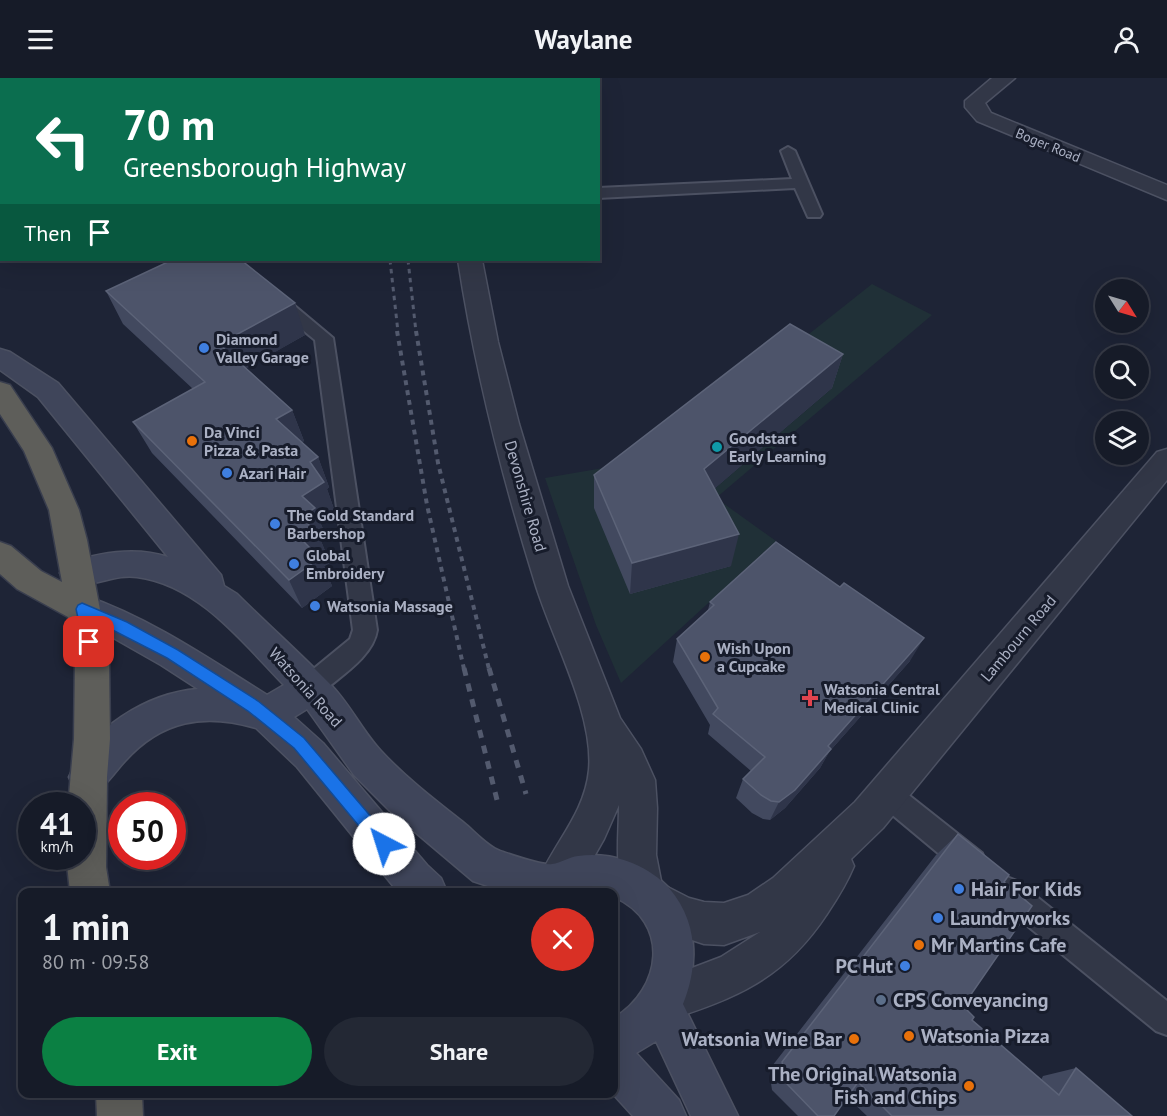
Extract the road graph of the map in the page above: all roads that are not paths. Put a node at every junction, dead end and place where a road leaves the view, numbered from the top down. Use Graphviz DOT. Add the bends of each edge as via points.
graph roads {
  1 [pos="1005,78"];
  2 [pos="788,151"];
  3 [pos="801,183"];
  4 [pos="600,193"];
  5 [pos="1167,193"];
  6 [pos="813,214"];
  7 [pos="470,261"];
  8 [pos="262,288"];
  9 [pos="0,358"];
  10 [pos="0,392"];
  11 [pos="1167,460"];
  12 [pos="0,555"];
  13 [pos="76,573"];
  14 [pos="15,581"];
  15 [pos="225,604"];
  16 [pos="82,609"];
  17 [pos="309,688"];
  18 [pos="267,715"];
  19 [pos="605,726"];
  20 [pos="88,777"];
  21 [pos="878,805"];
  22 [pos="550,886"];
  23 [pos="89,888"];
  24 [pos="423,888"];
  25 [pos="648,895"];
  26 [pos="663,1002"];
  27 [pos="1167,1020"];
  28 [pos="618,1039"];
  29 [pos="618,1067"];
  30 [pos="119,1098"];
  31 [pos="120,1116"];
  32 [pos="663,1116"];
  33 [pos="715,1116"];
  1 -- 5 [label="street, Boger Road" via="975,101 984,117"];
  2 -- 3 [label="lane"];
  3 -- 4 [label="lane"];
  3 -- 6 [label="lane"];
  7 -- 19 [label="street, Devonshire Road" via="495,389 519,473 553,587"];
  8 -- 17 [label="lane" via="324,338 365,630 358,646"];
  9 -- 15 [label="main road" via="48,390"];
  10 -- 13 [label="highway" via="37,448 64,510"];
  11 -- 21 [label="street, Lambourn Road"];
  12 -- 14 [label="highway"];
  13 -- 14 [label="highway, Watsonia Road"];
  13 -- 15 [label="main road, Watsonia Road" via="134,562 162,568 189,580"];
  13 -- 16 [label="highway"];
  14 -- 16 [label="highway"];
  15 -- 17 [label="main road, Watsonia Road"];
  16 -- 18 [label="main road" via="172,654"];
  16 -- 20 [label="highway" via="92,658"];
  17 -- 18 [label="main road"];
  17 -- 22 [label="main road, Watsonia Road" via="329,708 377,775 471,855 495,870"];
  18 -- 20 [label="main road" via="219,705 195,704 166,710 119,740"];
  18 -- 24 [label="main road" via="310,755"];
  19 -- 22 [label="street, Devonshire Road" via="609,763 603,795 590,827"];
  19 -- 25 [label="street, Devonshire Road" via="636,780 636,855"];
  20 -- 23 [label="highway" via="86,867"];
  21 -- 25 [label="street, Lambourn Road" via="786,892 748,917 724,924 704,923 680,916"];
  21 -- 26 [label="street, Lambourn Road" via="774,948 744,967"];
  21 -- 27 [label="lane"];
  22 -- 25 [label="main road" via="580,874 602,873 624,879"];
  25 -- 26 [label="main road" via="666,921 673,946 673,973"];
  26 -- 28 [label="main road" via="645,1024"];
  26 -- 33 [label="main road"];
  29 -- 32 [label="main road"];
  30 -- 31 [label="highway"];
}
